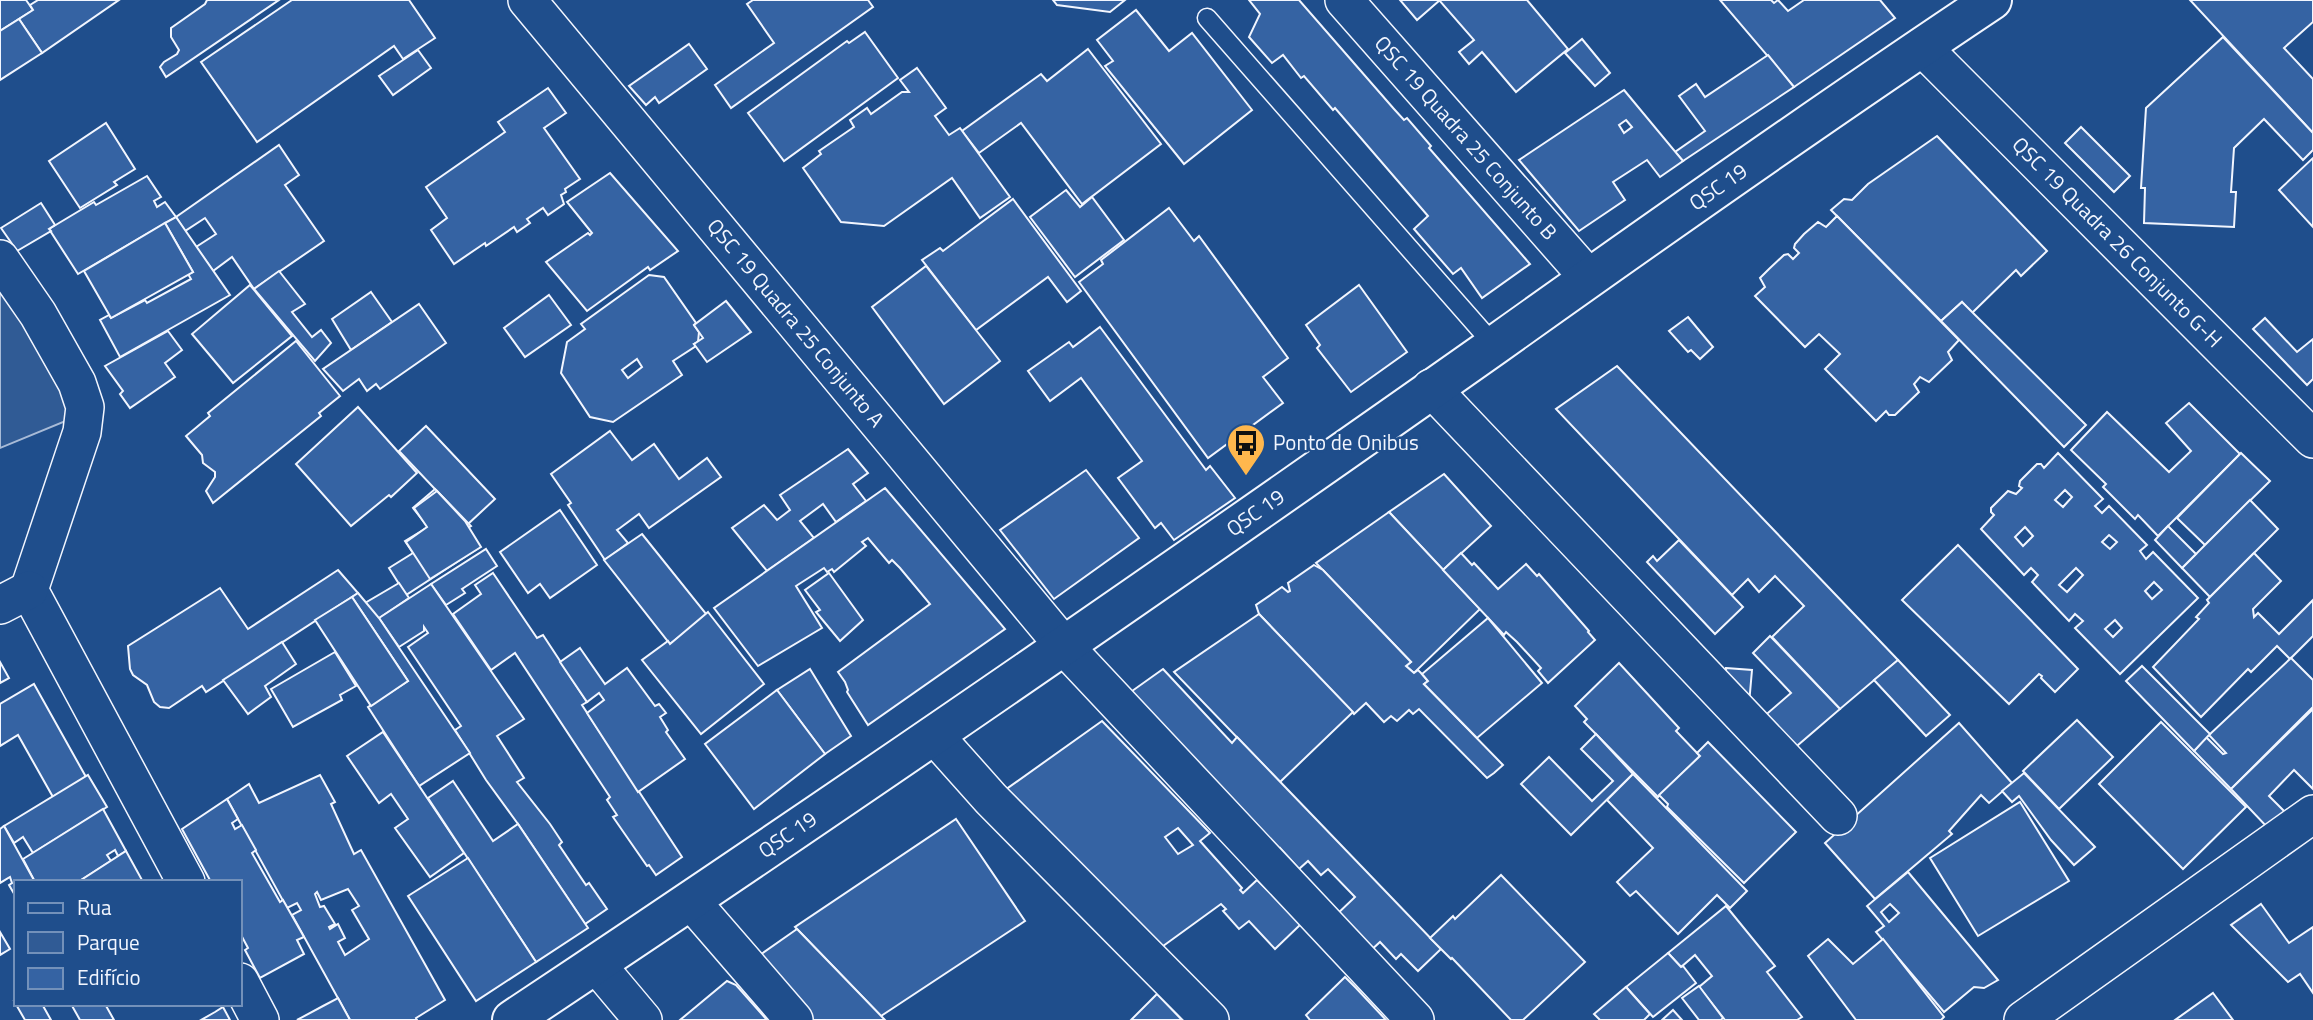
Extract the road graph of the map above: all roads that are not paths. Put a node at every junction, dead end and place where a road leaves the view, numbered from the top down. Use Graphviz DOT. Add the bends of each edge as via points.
graph roads {
  1 [pos="527,0"];
  2 [pos="1344,0"];
  3 [pos="1992,0"];
  4 [pos="1207,18"];
  5 [pos="1922,47"];
  6 [pos="0,259"];
  7 [pos="1588,277"];
  8 [pos="1494,345"];
  9 [pos="1431,388"];
  10 [pos="2313,439"];
  11 [pos="15,597"];
  12 [pos="1064,646"];
  13 [pos="934,735"];
  14 [pos="2313,814"];
  15 [pos="1838,816"];
  16 [pos="185,880"];
  17 [pos="691,901"];
  18 [pos="597,964"];
  19 [pos="242,986"];
  20 [pos="260,1020"];
  21 [pos="512,1020"];
  22 [pos="643,1020"];
  23 [pos="794,1020"];
  24 [pos="1210,1020"];
  25 [pos="1415,1020"];
  26 [pos="2023,1020"];
  1 -- 12 [label="street, QSC 19 Quadra 25 Conjunto A"];
  2 -- 7 [label="street, QSC 19 Quadra 25 Conjunto B"];
  3 -- 5 [label="street, QSC 19"];
  4 -- 8 [label="lane"];
  5 -- 7 [label="street, QSC 19"];
  5 -- 10 [label="street, QSC 19 Quadra 26 Conjunto G-H"];
  6 -- 11 [label="street" via="38,314 77,383 85,407 82,432"];
  7 -- 8 [label="street, QSC 19"];
  8 -- 9 [label="street, QSC 19"];
  9 -- 12 [label="street, QSC 19"];
  9 -- 15 [label="street"];
  11 -- 16 [label="street"];
  12 -- 13 [label="street, QSC 19"];
  12 -- 25 [label="street, QSC 19 Quadra 25 Conjunto A"];
  13 -- 17 [label="street, QSC 19"];
  13 -- 24 [label="street" via="990,799"];
  14 -- 26 [label="street"];
  17 -- 18 [label="street, QSC 19"];
  17 -- 23 [label="street"];
  18 -- 21 [label="street, QSC 19"];
  18 -- 22 [label="street"];
  19 -- 20 [label="street"];
}
